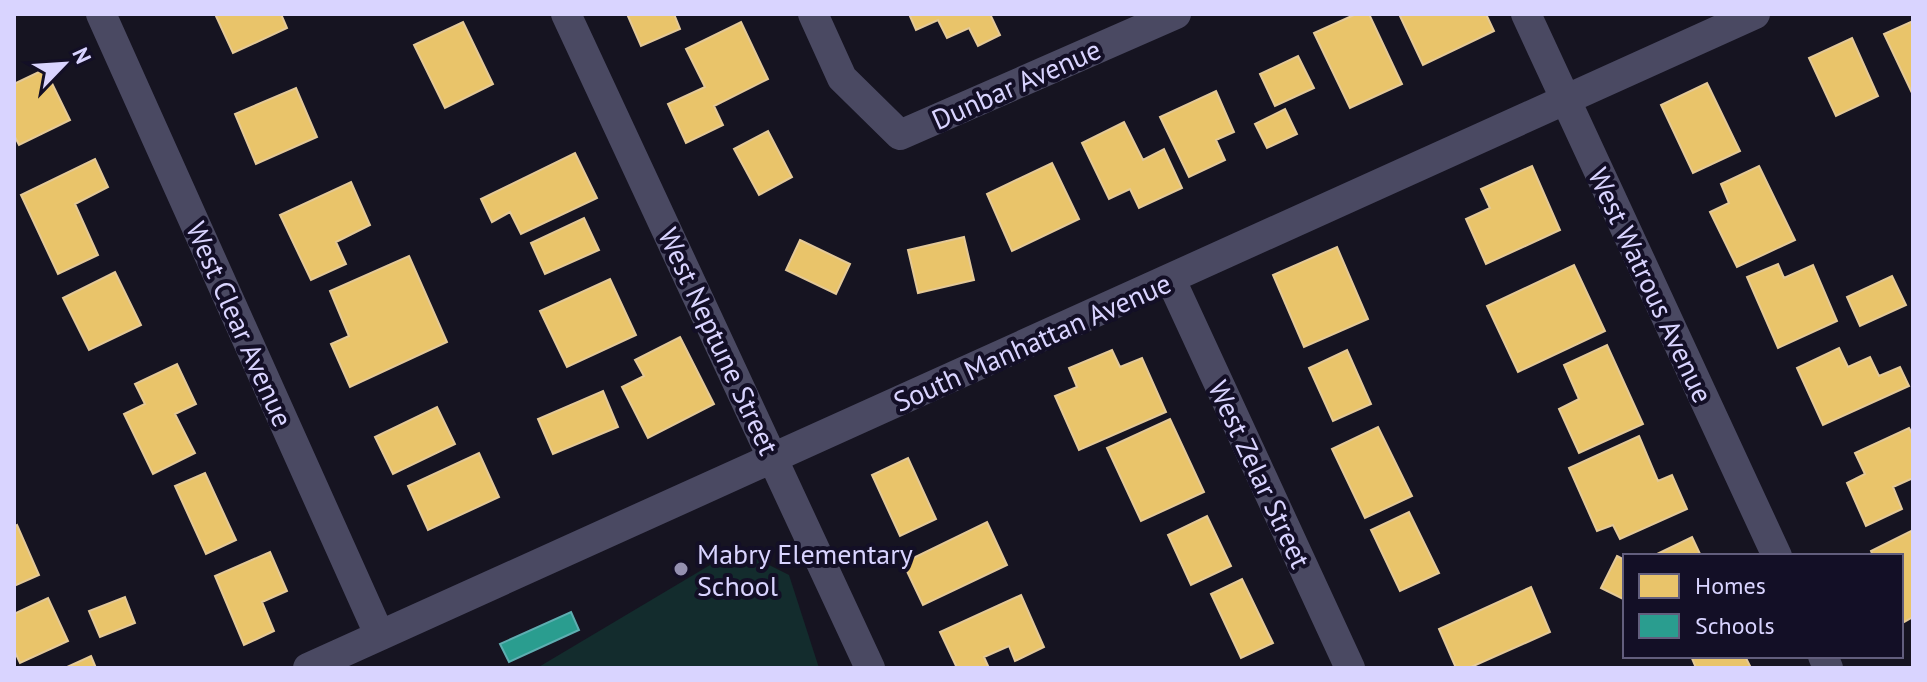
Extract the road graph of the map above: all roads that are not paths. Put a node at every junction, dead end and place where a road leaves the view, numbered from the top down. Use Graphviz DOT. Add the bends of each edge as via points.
graph roads {
  1 [pos="101,14"];
  2 [pos="566,14"];
  3 [pos="813,14"];
  4 [pos="1176,14"];
  5 [pos="1526,14"];
  6 [pos="1755,14"];
  7 [pos="1566,100"];
  8 [pos="1171,280"];
  9 [pos="773,458"];
  10 [pos="1776,554"];
  11 [pos="379,634"];
  12 [pos="308,668"];
  13 [pos="870,668"];
  14 [pos="1350,668"];
  1 -- 11 [label="street, West Clear Avenue"];
  2 -- 9 [label="street, West Neptune Street"];
  3 -- 4 [label="street, Dunbar Avenue" via="842,78 900,135"];
  5 -- 7 [label="street, West Watrous Avenue"];
  6 -- 7 [label="street, South Manhattan Avenue"];
  7 -- 8 [label="street, South Manhattan Avenue"];
  7 -- 10 [label="street, West Watrous Avenue"];
  8 -- 9 [label="street, South Manhattan Avenue"];
  8 -- 14 [label="street, West Zelar Street"];
  9 -- 11 [label="street, South Manhattan Avenue"];
  9 -- 13 [label="street, West Neptune Street"];
  11 -- 12 [label="street, South Manhattan Avenue"];
}
